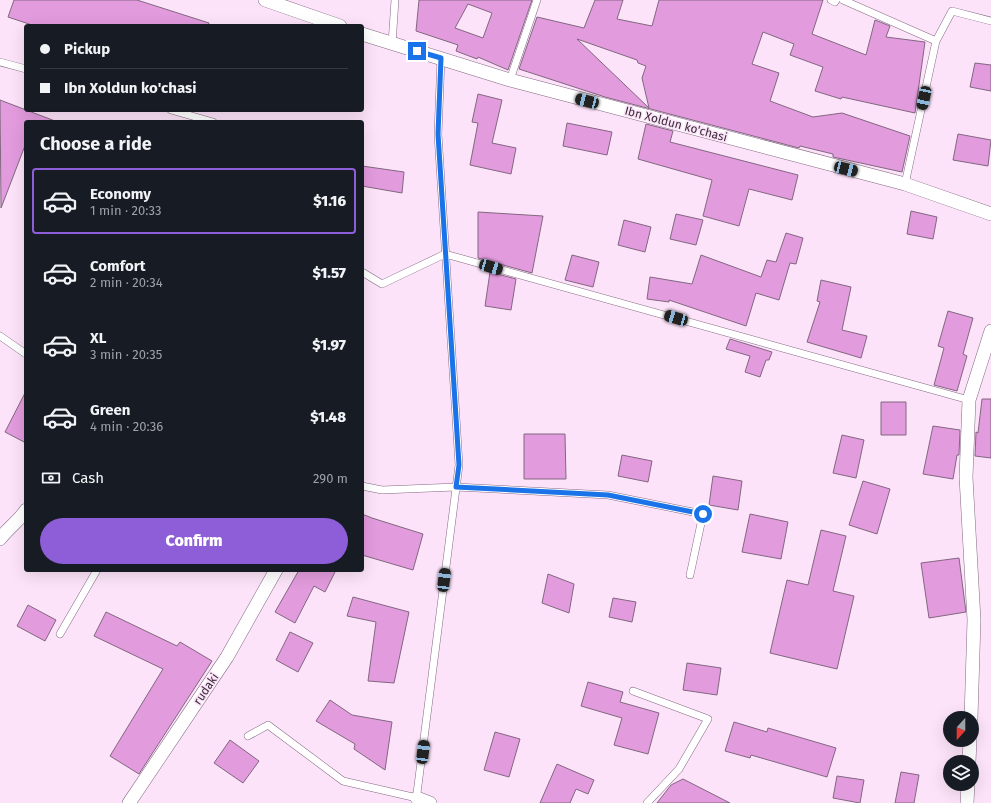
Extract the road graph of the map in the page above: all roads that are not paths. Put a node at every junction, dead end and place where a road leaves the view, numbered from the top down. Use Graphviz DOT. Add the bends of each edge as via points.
graph roads {
  1 [pos="265,0"];
  2 [pos="395,0"];
  3 [pos="537,0"];
  4 [pos="831,0"];
  5 [pos="836,0"];
  6 [pos="843,0"];
  7 [pos="991,21"];
  8 [pos="334,24"];
  9 [pos="364,35"];
  10 [pos="936,41"];
  11 [pos="392,44"];
  12 [pos="441,58"];
  13 [pos="0,62"];
  14 [pos="24,68"];
  15 [pos="510,80"];
  16 [pos="178,112"];
  17 [pos="206,120"];
  18 [pos="905,184"];
  19 [pos="991,214"];
  20 [pos="445,254"];
  21 [pos="364,273"];
  22 [pos="991,331"];
  23 [pos="0,336"];
  24 [pos="24,353"];
  25 [pos="969,400"];
  26 [pos="364,486"];
  27 [pos="456,487"];
  28 [pos="24,513"];
  29 [pos="0,539"];
  30 [pos="96,572"];
  31 [pos="275,572"];
  32 [pos="690,575"];
  33 [pos="60,634"];
  34 [pos="633,691"];
  35 [pos="971,711"];
  36 [pos="248,736"];
  37 [pos="968,791"];
  38 [pos="416,801"];
  39 [pos="129,803"];
  40 [pos="430,803"];
  41 [pos="647,803"];
  42 [pos="967,803"];
  1 -- 8 [label="street"];
  2 -- 11 [label="lane"];
  3 -- 15 [label="lane"];
  4 -- 5 [label="lane"];
  6 -- 10 [label="lane"];
  7 -- 10 [label="lane" via="952,10"];
  9 -- 11 [label="street, Ibn Xoldun ko'chasi"];
  10 -- 18 [label="lane"];
  11 -- 12 [label="street, Ibn Xoldun ko'chasi"];
  12 -- 15 [label="street, Ibn Xoldun ko'chasi"];
  12 -- 20 [label="lane" via="438,134"];
  13 -- 14 [label="lane"];
  15 -- 18 [label="street, Ibn Xoldun ko'chasi"];
  16 -- 17 [label="lane"];
  18 -- 19 [label="street, Ibn Xoldun ko'chasi"];
  20 -- 21 [label="lane" via="382,284"];
  20 -- 25 [label="lane"];
  20 -- 27 [label="lane" via="459,465"];
  22 -- 25 [label="street"];
  23 -- 24 [label="lane"];
  25 -- 35 [label="street" via="966,477 974,620"];
  26 -- 27 [label="lane" via="382,490"];
  27 -- 32 [label="lane" via="608,495 703,514"];
  27 -- 38 [label="lane"];
  28 -- 29 [label="street"];
  30 -- 33 [label="lane"];
  31 -- 39 [label="street, rudaki" via="227,657"];
  34 -- 41 [label="lane" via="708,719 679,769"];
  36 -- 38 [label="lane" via="268,725 343,781"];
  37 -- 42 [label="street"];
  38 -- 40 [label="street"];
}
